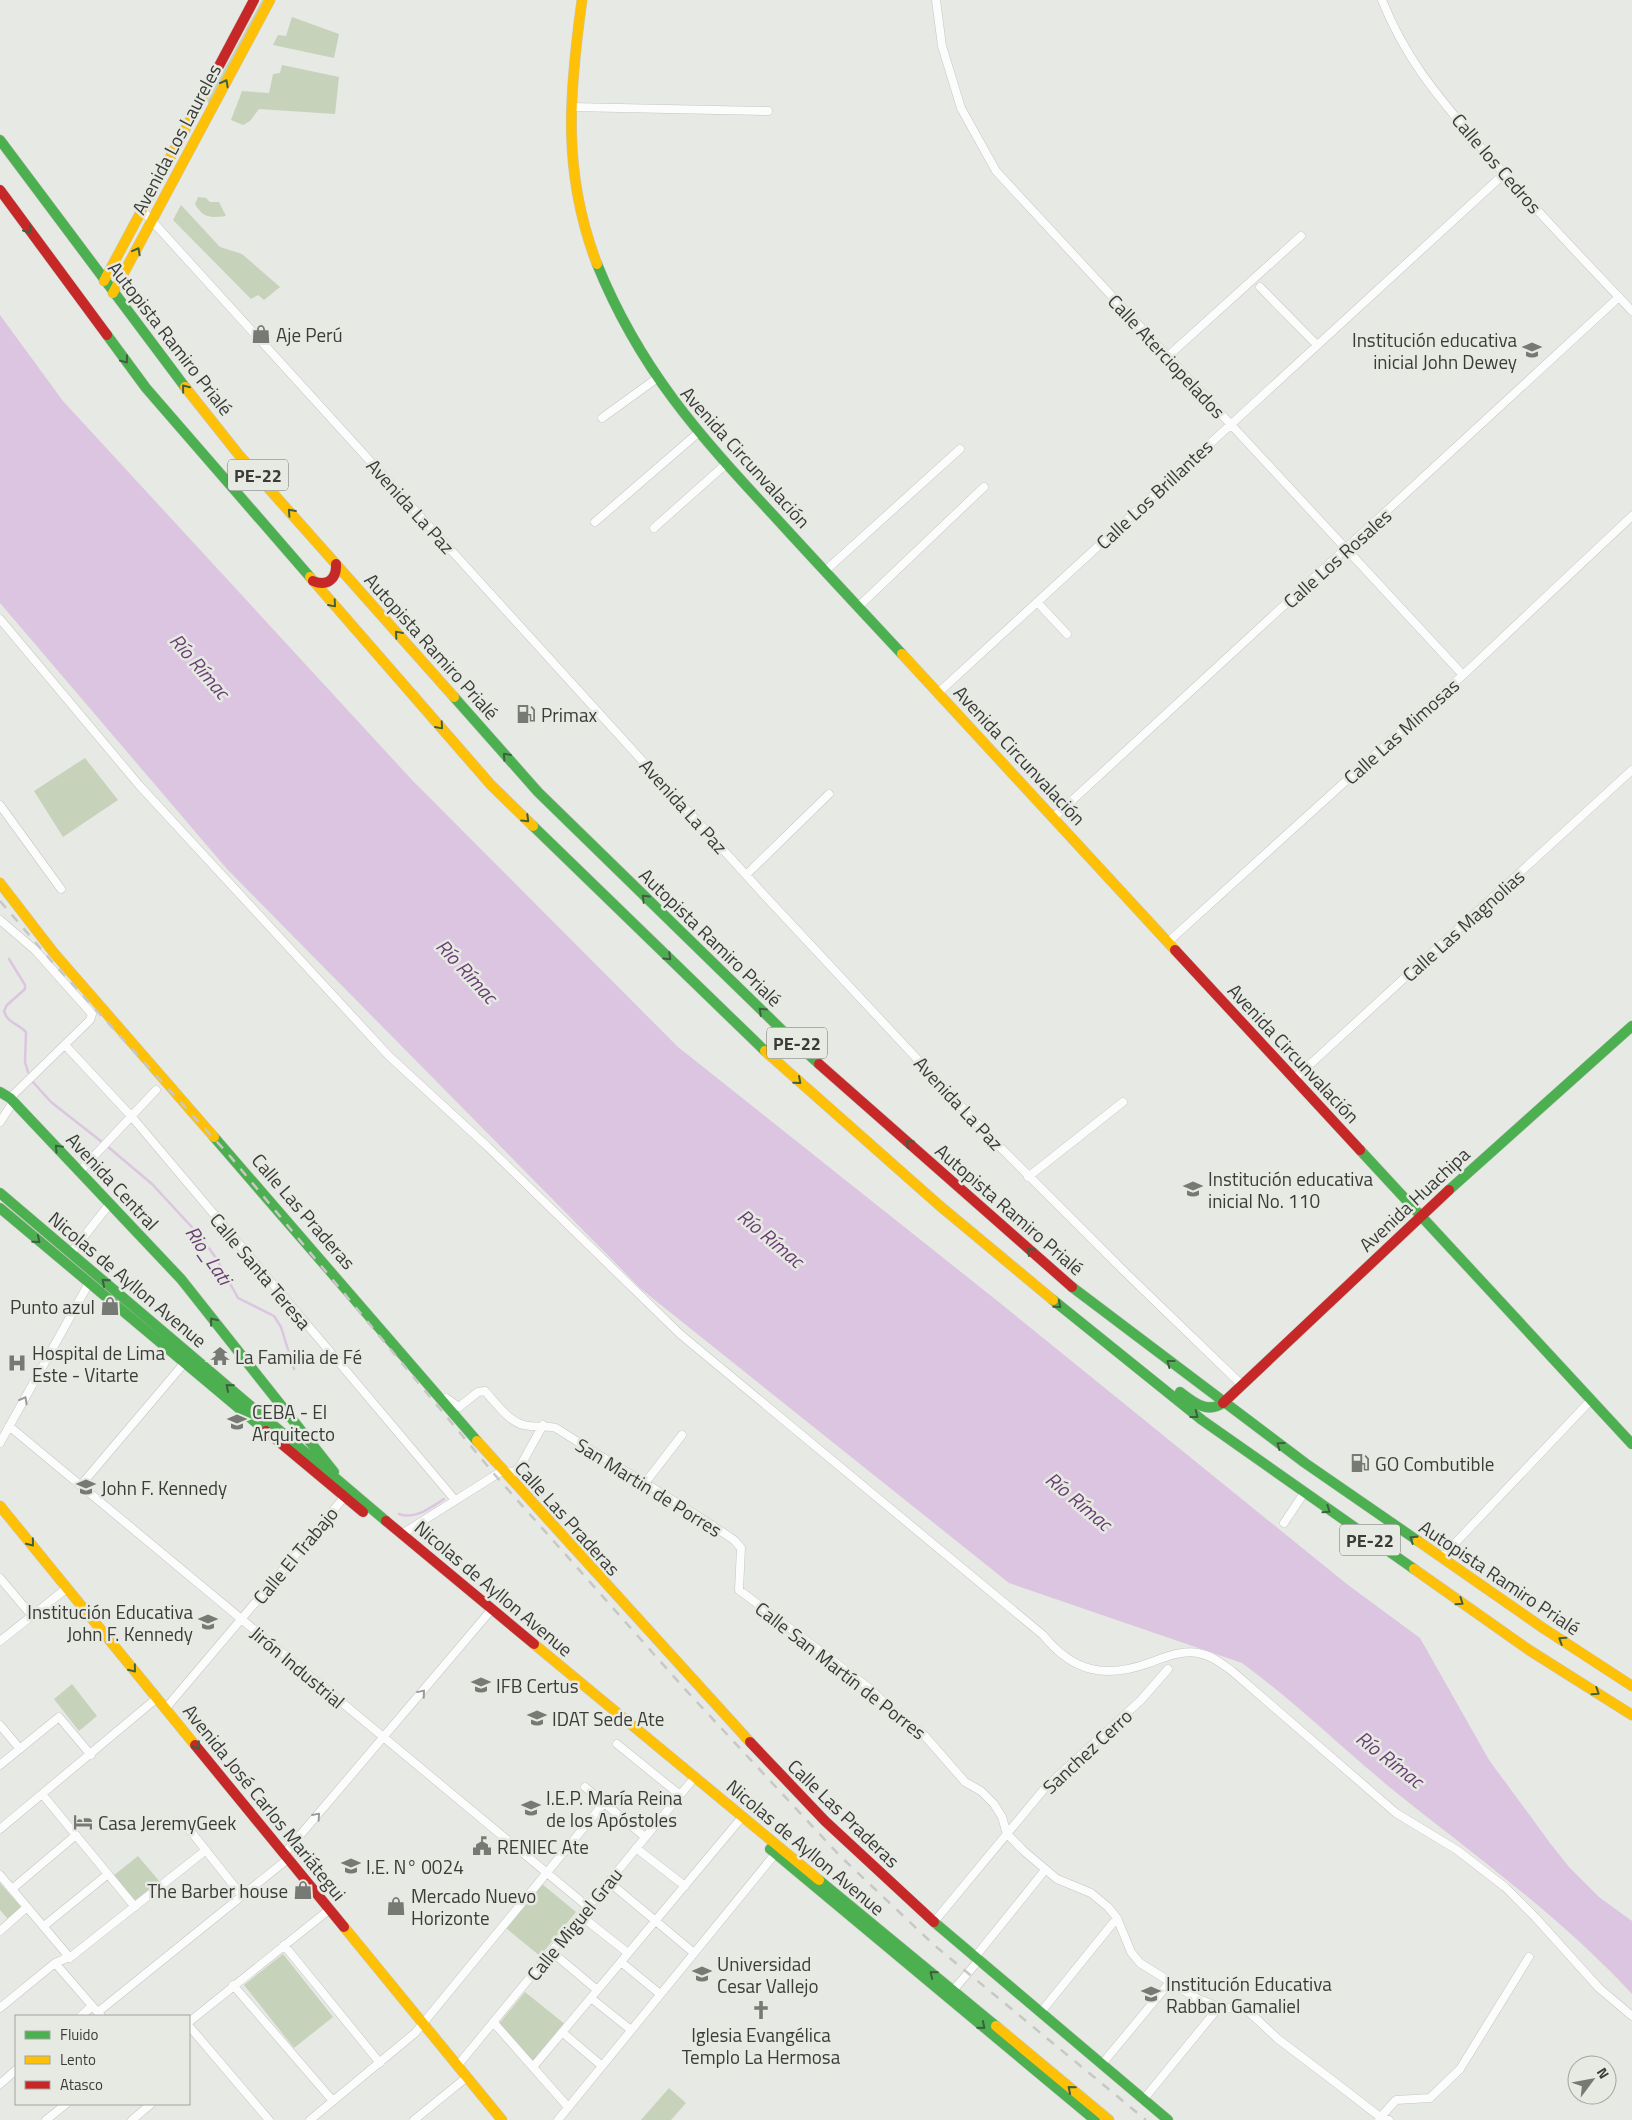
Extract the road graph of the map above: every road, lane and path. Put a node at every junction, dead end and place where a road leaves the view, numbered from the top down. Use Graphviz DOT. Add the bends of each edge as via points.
graph roads {
  1 [pos="254,0"];
  2 [pos="270,0"];
  3 [pos="582,0"];
  4 [pos="936,0"];
  5 [pos="1382,0"];
  6 [pos="571,107"];
  7 [pos="768,111"];
  8 [pos="0,140"];
  9 [pos="1504,174"];
  10 [pos="0,190"];
  11 [pos="143,211"];
  12 [pos="153,221"];
  13 [pos="1301,236"];
  14 [pos="104,281"];
  15 [pos="1260,287"];
  16 [pos="112,293"];
  17 [pos="1619,298"];
  18 [pos="1632,311"];
  19 [pos="1317,345"];
  20 [pos="1167,357"];
  21 [pos="656,379"];
  22 [pos="602,418"];
  23 [pos="1230,424"];
  24 [pos="698,433"];
  25 [pos="960,449"];
  26 [pos="726,464"];
  27 [pos="984,487"];
  28 [pos="1632,516"];
  29 [pos="595,522"];
  30 [pos="654,528"];
  31 [pos="1346,550"];
  32 [pos="336,564"];
  33 [pos="825,571"];
  34 [pos="313,581"];
  35 [pos="1037,602"];
  36 [pos="858,607"];
  37 [pos="0,619"];
  38 [pos="1067,634"];
  39 [pos="1463,675"];
  40 [pos="938,693"];
  41 [pos="1632,770"];
  42 [pos="830,794"];
  43 [pos="0,805"];
  44 [pos="1053,818"];
  45 [pos="746,875"];
  46 [pos="0,883"];
  47 [pos="61,889"];
  48 [pos="0,920"];
  49 [pos="1168,942"];
  50 [pos="1632,1026"];
  51 [pos="66,1045"];
  52 [pos="1294,1079"];
  53 [pos="156,1090"];
  54 [pos="0,1092"];
  55 [pos="12,1100"];
  56 [pos="1123,1102"];
  57 [pos="132,1117"];
  58 [pos="0,1122"];
  59 [pos="80,1171"];
  60 [pos="1028,1176"];
  61 [pos="0,1193"];
  62 [pos="108,1206"];
  63 [pos="0,1208"];
  64 [pos="1420,1216"];
  65 [pos="71,1254"];
  66 [pos="89,1283"];
  67 [pos="1115,1352"];
  68 [pos="405,1355"];
  69 [pos="188,1358"];
  70 [pos="1242,1385"];
  71 [pos="1591,1400"];
  72 [pos="1223,1403"];
  73 [pos="543,1424"];
  74 [pos="9,1426"];
  75 [pos="682,1435"];
  76 [pos="0,1443"];
  77 [pos="1632,1444"];
  78 [pos="502,1471"];
  79 [pos="645,1483"];
  80 [pos="81,1485"];
  81 [pos="347,1491"];
  82 [pos="1304,1494"];
  83 [pos="455,1500"];
  84 [pos="2,1511"];
  85 [pos="1284,1523"];
  86 [pos="402,1534"];
  87 [pos="1441,1558"];
  88 [pos="0,1578"];
  89 [pos="67,1588"];
  90 [pos="739,1590"];
  91 [pos="489,1611"];
  92 [pos="32,1616"];
  93 [pos="240,1619"];
  94 [pos="0,1641"];
  95 [pos="1168,1669"];
  96 [pos="1632,1686"];
  97 [pos="157,1698"];
  98 [pos="166,1708"];
  99 [pos="1632,1715"];
  100 [pos="0,1725"];
  101 [pos="384,1738"];
  102 [pos="617,1744"];
  103 [pos="20,1749"];
  104 [pos="90,1755"];
  105 [pos="0,1765"];
  106 [pos="690,1783"];
  107 [pos="585,1787"];
  108 [pos="42,1794"];
  109 [pos="680,1795"];
  110 [pos="604,1803"];
  111 [pos="738,1822"];
  112 [pos="185,1824"];
  113 [pos="0,1829"];
  114 [pos="1007,1834"];
  115 [pos="76,1835"];
  116 [pos="645,1837"];
  117 [pos="636,1848"];
  118 [pos="206,1850"];
  119 [pos="775,1854"];
  120 [pos="287,1856"];
  121 [pos="1045,1870"];
  122 [pos="547,1873"];
  123 [pos="108,1874"];
  124 [pos="0,1875"];
  125 [pos="609,1882"];
  126 [pos="685,1886"];
  127 [pos="12,1889"];
  128 [pos="242,1896"];
  129 [pos="135,1906"];
  130 [pos="27,1907"];
  131 [pos="588,1907"];
  132 [pos="330,1909"];
  133 [pos="581,1916"];
  134 [pos="1117,1918"];
  135 [pos="655,1921"];
  136 [pos="934,1922"];
  137 [pos="44,1926"];
  138 [pos="0,1931"];
  139 [pos="284,1945"];
  140 [pos="552,1952"];
  141 [pos="628,1953"];
  142 [pos="694,1954"];
  143 [pos="1529,1957"];
  144 [pos="70,1958"];
  145 [pos="977,1958"];
  146 [pos="621,1962"];
  147 [pos="55,1963"];
  148 [pos="1170,1982"];
  149 [pos="233,1985"];
  150 [pos="598,1990"];
  151 [pos="660,1994"];
  152 [pos="950,1994"];
  153 [pos="591,1998"];
  154 [pos="1219,2007"];
  155 [pos="0,2008"];
  156 [pos="97,2012"];
  157 [pos="1041,2012"];
  158 [pos="1632,2016"];
  159 [pos="190,2021"];
  160 [pos="424,2023"];
  161 [pos="494,2023"];
  162 [pos="190,2027"];
  163 [pos="631,2030"];
  164 [pos="562,2032"];
  165 [pos="380,2062"];
  166 [pos="1102,2064"];
  167 [pos="458,2065"];
  168 [pos="533,2066"];
  169 [pos="602,2066"];
  170 [pos="15,2071"];
  171 [pos="467,2077"];
  172 [pos="0,2084"];
  173 [pos="1143,2100"];
  174 [pos="333,2101"];
  175 [pos="65,2105"];
  176 [pos="150,2105"];
  177 [pos="568,2106"];
  178 [pos="1091,2113"];
  179 [pos="1379,2118"];
  180 [pos="46,2120"];
  181 [pos="132,2120"];
  182 [pos="269,2120"];
  183 [pos="310,2120"];
  184 [pos="414,2120"];
  185 [pos="502,2120"];
  186 [pos="558,2120"];
  187 [pos="1109,2120"];
  188 [pos="1168,2120"];
  189 [pos="1390,2120"];
  1 -- 11 [label="main road, Avenida Los Laureles"];
  12 -- 2 [label="main road, Avenida Los Laureles, one-way"];
  3 -- 6 [label="main road, Avenida Circunvalación" via="572,64"];
  4 -- 20 [label="street, Calle Aterciopelados" via="942,46 961,108 996,171"];
  5 -- 9 [label="street, Calle los Cedros" via="1398,36 1425,81"];
  6 -- 7 [label="street"];
  6 -- 21 [label="main road, Avenida Circunvalación" via="570,145 581,218 601,277 627,334"];
  8 -- 14 [label="main road, Autopista Ramiro Prialé / PE-22"];
  9 -- 17 [label="street, Calle los Cedros"];
  9 -- 19 [label="street, Calle Los Brillantes"];
  10 -- 34 [label="main road, PE-22, one-way" via="146,388"];
  11 -- 12 [label="street, Avenida La Paz"];
  11 -- 14 [label="main road, Avenida Los Laureles"];
  16 -- 12 [label="main road, Avenida Los Laureles, one-way"];
  12 -- 45 [label="street, Avenida La Paz"];
  13 -- 20 [label="street"];
  14 -- 16 [label="main road, Autopista Ramiro Prialé / PE-22"];
  15 -- 19 [label="street"];
  32 -- 16 [label="main road, Autopista Ramiro Prialé / PE-22, one-way" via="239,455"];
  17 -- 18 [label="street, Calle los Cedros"];
  17 -- 31 [label="street, Calle Los Rosales"];
  19 -- 23 [label="street, Calle Los Brillantes"];
  20 -- 23 [label="street, Calle Aterciopelados"];
  21 -- 22 [label="street"];
  21 -- 24 [label="main road, Avenida Circunvalación"];
  23 -- 31 [label="street, Calle Aterciopelados"];
  23 -- 35 [label="street, Calle Los Brillantes"];
  24 -- 26 [label="main road, Avenida Circunvalación"];
  24 -- 29 [label="street"];
  25 -- 33 [label="street"];
  26 -- 30 [label="street"];
  26 -- 33 [label="main road, Avenida Circunvalación"];
  27 -- 36 [label="street"];
  28 -- 39 [label="street, Calle Las Mimosas"];
  31 -- 39 [label="street, Calle Aterciopelados"];
  31 -- 44 [label="street, Calle Los Rosales"];
  32 -- 34 [label="main road" via="336,574 330,582 320,584"];
  72 -- 32 [label="main road, Autopista Ramiro Prialé / PE-22, one-way" via="1067,1284 786,1034 538,792"];
  33 -- 36 [label="main road, Avenida Circunvalación"];
  34 -- 67 [label="main road, PE-22, one-way" via="491,785 768,1054 940,1206"];
  35 -- 38 [label="street"];
  35 -- 40 [label="street, Calle Los Brillantes"];
  36 -- 40 [label="main road, Avenida Circunvalación"];
  37 -- 158 [label="street" via="139,785 347,1012 680,1334 1069,1659 1093,1671 1132,1669 1172,1654 1196,1652 1211,1656 1232,1671 1382,1802 1410,1823 1457,1850 1505,1887 1599,1988"];
  39 -- 49 [label="street, Calle Las Mimosas"];
  40 -- 44 [label="main road, Avenida Circunvalación"];
  41 -- 52 [label="street, Calle Las Magnolias"];
  42 -- 45 [label="street"];
  43 -- 47 [label="street"];
  44 -- 49 [label="main road, Avenida Circunvalación"];
  45 -- 60 [label="street, Avenida La Paz"];
  46 -- 68 [label="main road, Calle Las Praderas" via="54,953"];
  48 -- 51 [label="street" via="35,950 92,1014"];
  49 -- 52 [label="main road, Avenida Circunvalación"];
  50 -- 64 [label="main road, Avenida Huachipa"];
  51 -- 55 [label="street"];
  51 -- 57 [label="street, Calle Santa Teresa"];
  52 -- 64 [label="main road, Avenida Circunvalación"];
  53 -- 57 [label="street"];
  54 -- 55 [label="main road, Avenida Central"];
  55 -- 58 [label="street"];
  59 -- 55 [label="main road, Avenida Central, one-way"];
  56 -- 60 [label="street"];
  57 -- 59 [label="street"];
  57 -- 83 [label="street, Calle Santa Teresa"];
  81 -- 59 [label="main road, Avenida Central, one-way" via="181,1279"];
  60 -- 70 [label="street, Avenida La Paz"];
  61 -- 65 [label="main road, Nicolas de Ayllon Avenue"];
  62 -- 65 [label="street"];
  63 -- 66 [label="main road, Nicolas de Ayllon Avenue, one-way"];
  64 -- 70 [label="main road, Avenida Huachipa"];
  64 -- 71 [label="main road, Avenida Circunvalación"];
  69 -- 65 [label="main road, Nicolas de Ayllon Avenue, one-way"];
  66 -- 69 [label="main road, Nicolas de Ayllon Avenue"];
  74 -- 66 [label="street, one-way"];
  67 -- 72 [label="main road" via="1144,1366 1201,1406 1213,1408"];
  67 -- 82 [label="main road, PE-22, one-way"];
  68 -- 73 [label="street" via="456,1407 482,1391 516,1423 525,1426"];
  68 -- 78 [label="main road, Calle Las Praderas"];
  69 -- 80 [label="street"];
  69 -- 81 [label="main road, Nicolas de Ayllon Avenue"];
  70 -- 72 [label="main road, Avenida Huachipa"];
  71 -- 77 [label="main road, Avenida Circunvalación"];
  71 -- 87 [label="street"];
  87 -- 72 [label="main road, Autopista Ramiro Prialé / PE-22, one-way"];
  73 -- 78 [label="street" via="515,1472"];
  73 -- 79 [label="street, San Martin de Porres" via="556,1428"];
  74 -- 76 [label="street"];
  74 -- 80 [label="street, Jirón Industrial"];
  75 -- 79 [label="street"];
  78 -- 83 [label="street"];
  78 -- 136 [label="main road, Calle Las Praderas" via="782,1777"];
  79 -- 90 [label="street, San Martin de Porres" via="734,1540 741,1548"];
  80 -- 93 [label="street, Jirón Industrial"];
  81 -- 86 [label="main road, Nicolas de Ayllon Avenue"];
  81 -- 91 [label="main road, Nicolas de Ayllon Avenue"];
  81 -- 93 [label="street, Calle El Trabajo"];
  82 -- 85 [label="street"];
  82 -- 99 [label="main road, PE-22, one-way" via="1530,1650"];
  83 -- 86 [label="street"];
  84 -- 89 [label="main road, Avenida José Carlos Mariátegui, one-way"];
  86 -- 91 [label="main road, Nicolas de Ayllon Avenue"];
  96 -- 87 [label="main road, Autopista Ramiro Prialé / PE-22, one-way"];
  88 -- 92 [label="street"];
  89 -- 92 [label="street"];
  89 -- 97 [label="main road, Avenida José Carlos Mariátegui, one-way"];
  90 -- 114 [label="street, Calle San Martín de Porres" via="869,1688 924,1735 965,1782 981,1790 994,1804"];
  101 -- 91 [label="street, one-way"];
  91 -- 106 [label="main road, Nicolas de Ayllon Avenue"];
  152 -- 91 [label="main road, Nicolas de Ayllon Avenue, one-way"];
  92 -- 94 [label="street"];
  93 -- 98 [label="street, Calle El Trabajo"];
  93 -- 101 [label="street, Jirón Industrial"];
  95 -- 114 [label="street, Sanchez Cerro" via="1141,1700 1046,1788"];
  97 -- 98 [label="main road, Avenida José Carlos Mariátegui"];
  97 -- 104 [label="street"];
  98 -- 120 [label="main road, Avenida José Carlos Mariátegui, one-way"];
  100 -- 103 [label="street"];
  120 -- 101 [label="street, one-way"];
  101 -- 122 [label="street, Jirón Industrial"];
  102 -- 109 [label="street"];
  103 -- 104 [label="street" via="59,1717"];
  103 -- 105 [label="street"];
  104 -- 108 [label="street"];
  106 -- 109 [label="street, Calle Miguel Grau"];
  106 -- 111 [label="main road, Nicolas de Ayllon Avenue"];
  107 -- 110 [label="street"];
  108 -- 113 [label="street"];
  108 -- 115 [label="street"];
  109 -- 116 [label="street, Calle Miguel Grau"];
  110 -- 116 [label="street"];
  110 -- 122 [label="street"];
  111 -- 119 [label="main road, Nicolas de Ayllon Avenue"];
  111 -- 126 [label="street"];
  112 -- 118 [label="street"];
  114 -- 121 [label="street, Calle San Martín de Porres"];
  114 -- 136 [label="street, Sanchez Cerro"];
  115 -- 123 [label="street"];
  115 -- 127 [label="street"];
  116 -- 117 [label="street, Calle Miguel Grau"];
  117 -- 125 [label="street, Calle Miguel Grau"];
  117 -- 126 [label="street"];
  118 -- 128 [label="street"];
  118 -- 129 [label="street"];
  119 -- 142 [label="street"];
  119 -- 152 [label="main road, Nicolas de Ayllon Avenue"];
  120 -- 128 [label="street"];
  120 -- 132 [label="main road, Avenida José Carlos Mariátegui"];
  121 -- 134 [label="street, Calle San Martín de Porres" via="1091,1893"];
  121 -- 145 [label="street"];
  122 -- 131 [label="street, Jirón Industrial"];
  122 -- 160 [label="street"];
  123 -- 129 [label="street"];
  123 -- 137 [label="street"];
  124 -- 127 [label="street"];
  125 -- 131 [label="street, Calle Miguel Grau"];
  125 -- 135 [label="street"];
  126 -- 135 [label="street"];
  127 -- 130 [label="street"];
  128 -- 156 [label="street"];
  129 -- 144 [label="street"];
  130 -- 137 [label="street"];
  130 -- 138 [label="street"];
  131 -- 133 [label="street, Calle Miguel Grau"];
  132 -- 139 [label="street"];
  132 -- 160 [label="main road, Avenida José Carlos Mariátegui"];
  133 -- 140 [label="street, Calle Miguel Grau"];
  133 -- 141 [label="street"];
  134 -- 148 [label="street, Calle San Martín de Porres" via="1131,1952 1140,1963"];
  134 -- 157 [label="street"];
  135 -- 141 [label="street"];
  135 -- 142 [label="street"];
  136 -- 145 [label="main road, Calle Las Praderas"];
  137 -- 144 [label="street"];
  139 -- 149 [label="street"];
  139 -- 165 [label="street"];
  140 -- 150 [label="street"];
  140 -- 161 [label="street, Calle Miguel Grau"];
  141 -- 146 [label="street"];
  142 -- 151 [label="street"];
  143 -- 179 [label="street" via="1460,2068 1430,2098 1400,2098"];
  144 -- 147 [label="street"];
  145 -- 152 [label="street"];
  145 -- 157 [label="main road, Calle Las Praderas"];
  146 -- 150 [label="street"];
  146 -- 151 [label="street"];
  147 -- 155 [label="street"];
  147 -- 156 [label="street"];
  148 -- 154 [label="street, Calle San Martín de Porres"];
  148 -- 166 [label="street"];
  149 -- 159 [label="street"];
  149 -- 174 [label="street"];
  150 -- 153 [label="street"];
  151 -- 163 [label="street"];
  152 -- 178 [label="main road, Nicolas de Ayllon Avenue"];
  153 -- 163 [label="street"];
  153 -- 164 [label="street"];
  154 -- 173 [label="street"];
  154 -- 179 [label="street, Calle San Martín de Porres" via="1247,2010 1278,2039"];
  157 -- 166 [label="main road, Calle Las Praderas"];
  160 -- 165 [label="street"];
  160 -- 167 [label="main road, Avenida José Carlos Mariátegui"];
  161 -- 167 [label="street, Calle Miguel Grau"];
  161 -- 168 [label="street"];
  162 -- 182 [label="street"];
  163 -- 169 [label="street"];
  164 -- 168 [label="street"];
  164 -- 169 [label="street"];
  165 -- 174 [label="street"];
  166 -- 173 [label="main road, Calle Las Praderas"];
  167 -- 171 [label="main road, Avenida José Carlos Mariátegui"];
  168 -- 177 [label="street"];
  169 -- 177 [label="street"];
  170 -- 172 [label="street"];
  171 -- 184 [label="street"];
  171 -- 185 [label="main road, Avenida José Carlos Mariátegui"];
  173 -- 188 [label="main road, Calle Las Praderas"];
  174 -- 183 [label="street"];
  175 -- 180 [label="street"];
  176 -- 181 [label="street"];
  177 -- 186 [label="street"];
  178 -- 187 [label="main road, Nicolas de Ayllon Avenue"];
  179 -- 189 [label="street, Calle San Martín de Porres"];
}
